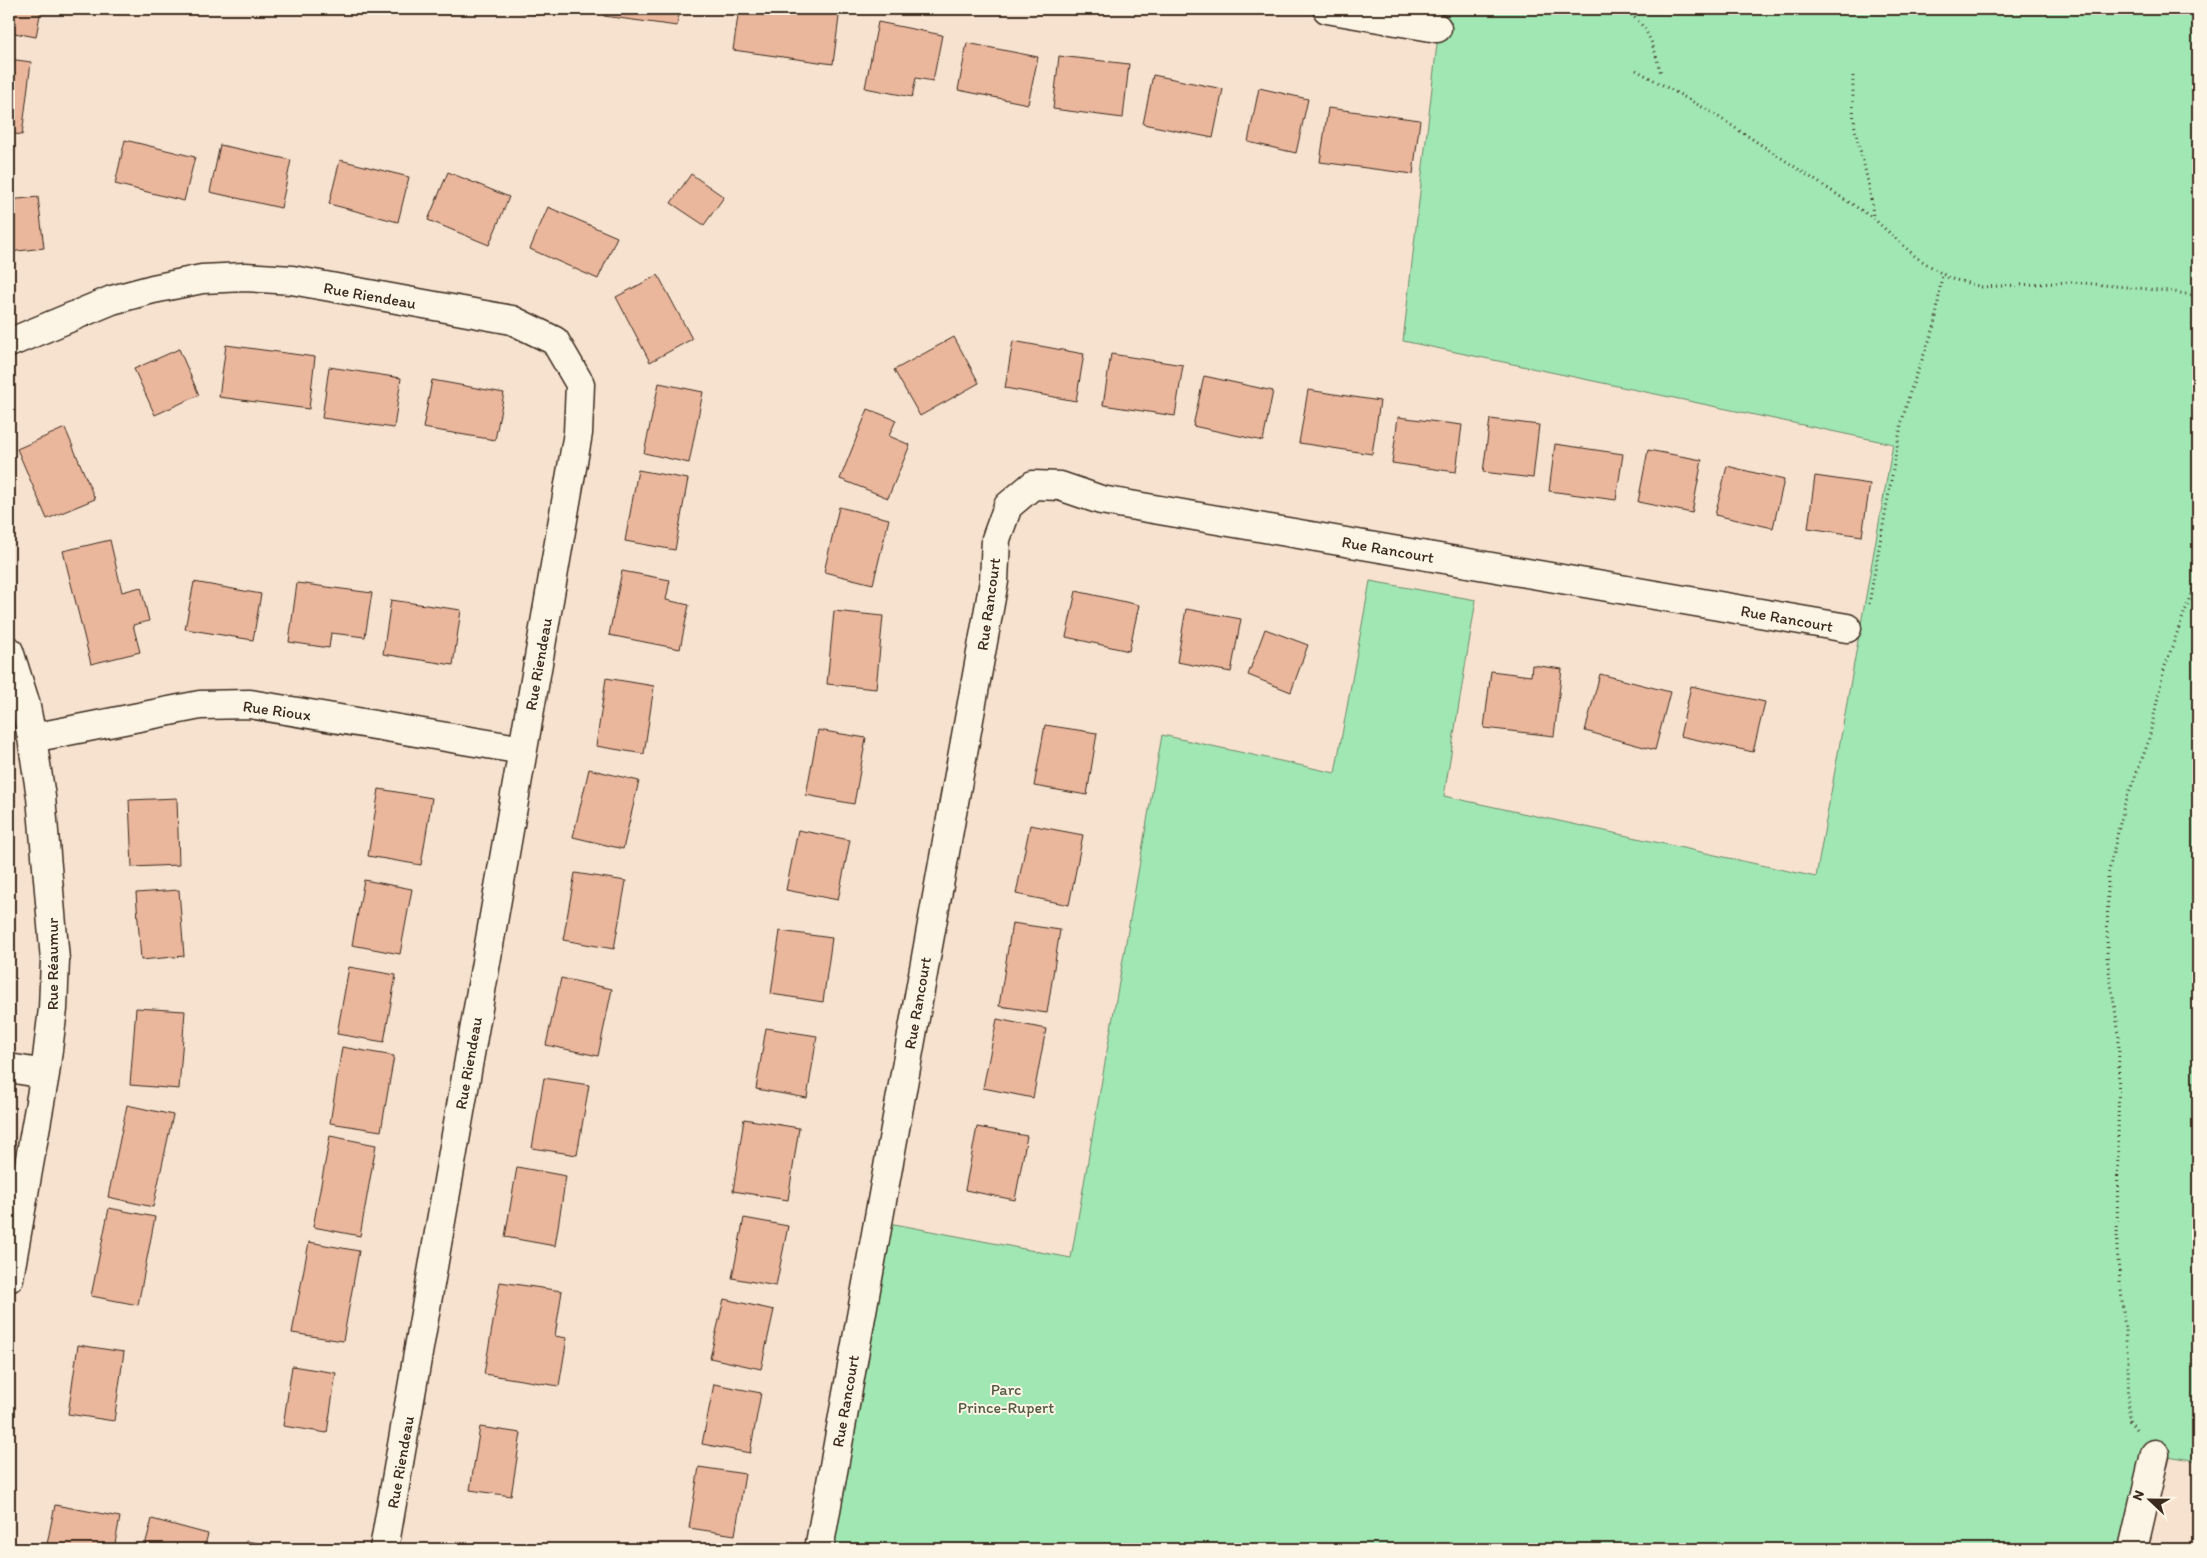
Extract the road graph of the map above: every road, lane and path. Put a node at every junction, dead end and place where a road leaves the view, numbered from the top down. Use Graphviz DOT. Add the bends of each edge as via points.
graph roads {
  1 [pos="1327,9"];
  2 [pos="1622,9"];
  3 [pos="1437,28"];
  4 [pos="1636,70"];
  5 [pos="1661,74"];
  6 [pos="1854,76"];
  7 [pos="1873,218"];
  8 [pos="1942,274"];
  9 [pos="2198,296"];
  10 [pos="9,343"];
  11 [pos="2198,575"];
  12 [pos="1847,628"];
  13 [pos="9,651"];
  14 [pos="32,738"];
  15 [pos="522,750"];
  16 [pos="9,1068"];
  17 [pos="45,1074"];
  18 [pos="9,1278"];
  19 [pos="2155,1454"];
  20 [pos="384,1549"];
  21 [pos="818,1549"];
  22 [pos="2134,1549"];
  1 -- 3 [label="street"];
  2 -- 5 [label="path" via="1635,15 1653,43"];
  4 -- 7 [label="path" via="1711,112"];
  6 -- 7 [label="path" via="1856,136 1872,193"];
  7 -- 8 [label="path" via="1916,257"];
  8 -- 9 [label="path" via="1982,288 2072,282"];
  8 -- 12 [label="path" via="1934,325 1901,425 1871,599 1868,607"];
  10 -- 15 [label="street, Rue Riendeau" via="112,300 202,279 245,278 292,280 512,320 555,342 580,384 578,433"];
  11 -- 19 [label="path" via="2164,669 2148,743 2124,806 2108,875 2107,958 2119,1034 2117,1250 2128,1360 2129,1420"];
  12 -- 21 [label="street, Rue Rancourt" via="1101,500 1060,486 1033,485 1008,506 996,539 994,581"];
  13 -- 14 [label="street, Rue Réaumur"];
  14 -- 15 [label="street, Rue Rioux" via="200,705 250,704"];
  14 -- 17 [label="street, Rue Réaumur" via="41,797 55,960"];
  15 -- 20 [label="street, Rue Riendeau"];
  16 -- 17 [label="street"];
  17 -- 18 [label="street, Rue Réaumur"];
  19 -- 22 [label="street"];
}
